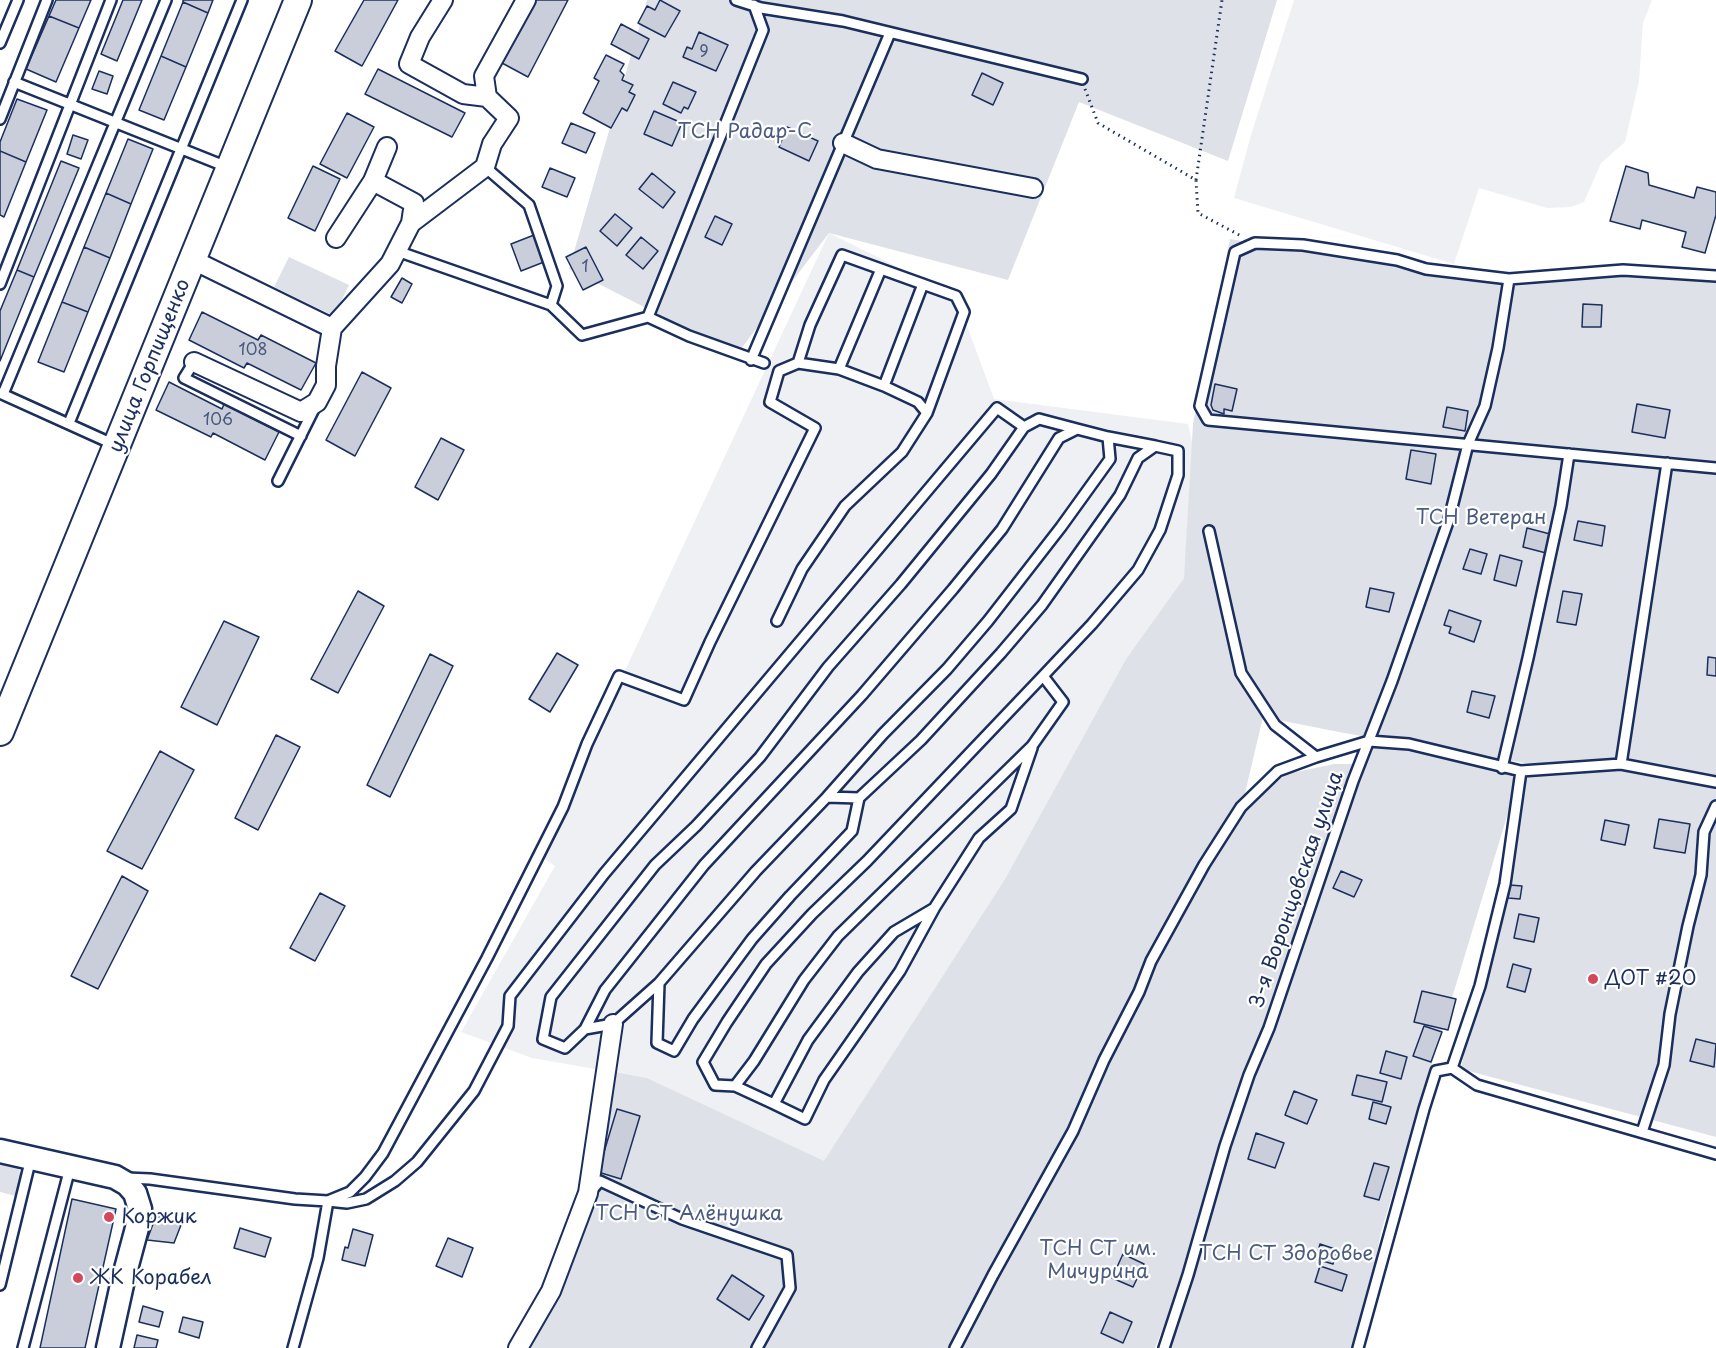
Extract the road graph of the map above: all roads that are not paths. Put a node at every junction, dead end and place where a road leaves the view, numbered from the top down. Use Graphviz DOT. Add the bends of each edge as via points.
graph roads {
  1 [pos="18,0"];
  2 [pos="47,0"];
  3 [pos="111,0"];
  4 [pos="166,0"];
  5 [pos="242,0"];
  6 [pos="298,0"];
  7 [pos="443,0"];
  8 [pos="526,0"];
  9 [pos="736,0"];
  10 [pos="753,6"];
  11 [pos="890,33"];
  12 [pos="0,43"];
  13 [pos="1082,79"];
  14 [pos="14,82"];
  15 [pos="487,97"];
  16 [pos="70,104"];
  17 [pos="0,119"];
  18 [pos="116,123"];
  19 [pos="843,143"];
  20 [pos="387,147"];
  21 [pos="182,149"];
  22 [pos="485,167"];
  23 [pos="230,168"];
  24 [pos="373,181"];
  25 [pos="1033,188"];
  26 [pos="411,223"];
  27 [pos="336,238"];
  28 [pos="397,251"];
  29 [pos="193,260"];
  30 [pos="881,269"];
  31 [pos="1716,276"];
  32 [pos="1509,279"];
  33 [pos="0,284"];
  34 [pos="923,284"];
  35 [pos="551,305"];
  36 [pos="648,317"];
  37 [pos="332,328"];
  38 [pos="751,360"];
  39 [pos="194,362"];
  40 [pos="764,363"];
  41 [pos="798,363"];
  42 [pos="839,369"];
  43 [pos="884,386"];
  44 [pos="936,386"];
  45 [pos="2,394"];
  46 [pos="317,402"];
  47 [pos="918,402"];
  48 [pos="927,413"];
  49 [pos="69,423"];
  50 [pos="1024,427"];
  51 [pos="1077,429"];
  52 [pos="301,436"];
  53 [pos="1108,437"];
  54 [pos="1468,444"];
  55 [pos="117,446"];
  56 [pos="1155,446"];
  57 [pos="1569,454"];
  58 [pos="1667,463"];
  59 [pos="1716,468"];
  60 [pos="278,481"];
  61 [pos="1209,531"];
  62 [pos="777,621"];
  63 [pos="1043,676"];
  64 [pos="0,732"];
  65 [pos="1369,741"];
  66 [pos="1032,746"];
  67 [pos="1316,757"];
  68 [pos="1621,764"];
  69 [pos="1502,768"];
  70 [pos="1521,771"];
  71 [pos="1716,782"];
  72 [pos="827,797"];
  73 [pos="860,798"];
  74 [pos="1716,806"];
  75 [pos="935,907"];
  76 [pos="659,983"];
  77 [pos="613,1024"];
  78 [pos="585,1029"];
  79 [pos="1452,1068"];
  80 [pos="735,1086"];
  81 [pos="774,1104"];
  82 [pos="1642,1132"];
  83 [pos="0,1151"];
  84 [pos="1716,1155"];
  85 [pos="31,1158"];
  86 [pos="70,1167"];
  87 [pos="115,1177"];
  88 [pos="147,1179"];
  89 [pos="588,1193"];
  90 [pos="328,1201"];
  91 [pos="140,1209"];
  92 [pos="0,1285"];
  93 [pos="23,1348"];
  94 [pos="108,1348"];
  95 [pos="293,1348"];
  96 [pos="518,1348"];
  97 [pos="757,1348"];
  98 [pos="955,1348"];
  99 [pos="1164,1348"];
  100 [pos="1358,1348"];
  1 -- 12 [label="lane"];
  2 -- 14 [label="lane"];
  3 -- 16 [label="lane"];
  4 -- 18 [label="lane"];
  5 -- 21 [label="lane"];
  6 -- 23 [label="main road, улица Горпищенко"];
  7 -- 15 [label="street" via="409,64 463,94"];
  8 -- 15 [label="street" via="484,76"];
  9 -- 10 [label="lane"];
  10 -- 11 [label="lane"];
  10 -- 36 [label="lane" via="763,30"];
  11 -- 13 [label="lane"];
  11 -- 19 [label="lane"];
  14 -- 16 [label="lane"];
  14 -- 17 [label="lane"];
  15 -- 22 [label="street" via="509,118 492,144"];
  16 -- 18 [label="lane"];
  16 -- 33 [label="lane"];
  18 -- 21 [label="lane"];
  18 -- 45 [label="lane"];
  19 -- 25 [label="street" via="877,159"];
  19 -- 38 [label="lane"];
  20 -- 24 [label="street"];
  21 -- 23 [label="lane"];
  21 -- 49 [label="lane"];
  22 -- 26 [label="street"];
  22 -- 35 [label="lane" via="529,205 557,286"];
  23 -- 29 [label="main road, улица Горпищенко"];
  24 -- 26 [label="street" via="414,203"];
  24 -- 27 [label="street"];
  26 -- 28 [label="street"];
  28 -- 35 [label="lane"];
  28 -- 37 [label="street" via="390,264"];
  29 -- 37 [label="street"];
  29 -- 55 [label="main road, улица Горпищенко"];
  30 -- 34 [label="lane"];
  30 -- 41 [label="lane" via="842,255"];
  30 -- 42 [label="lane"];
  31 -- 32 [label="lane" via="1623,270"];
  32 -- 54 [label="lane, 3-я Воронцовская улица" via="1485,406"];
  32 -- 54 [label="lane" via="1426,269 1397,260 1303,245 1255,243 1234,252 1200,406 1208,420"];
  34 -- 43 [label="lane"];
  34 -- 44 [label="lane" via="956,296 964,312"];
  35 -- 36 [label="lane" via="582,335"];
  36 -- 38 [label="lane"];
  37 -- 46 [label="street" via="326,385"];
  38 -- 40 [label="lane"];
  39 -- 46 [label="street" via="301,412"];
  39 -- 52 [label="lane" via="184,378"];
  41 -- 42 [label="lane"];
  41 -- 90 [label="lane" via="779,372 770,402 815,428 684,700 619,676 559,815 382,1153 350,1192"];
  42 -- 43 [label="lane"];
  43 -- 47 [label="lane"];
  44 -- 47 [label="lane"];
  44 -- 48 [label="lane"];
  45 -- 49 [label="lane"];
  46 -- 52 [label="lane"];
  47 -- 48 [label="lane"];
  48 -- 62 [label="lane" via="902,452 845,506 802,569"];
  49 -- 55 [label="lane"];
  50 -- 51 [label="lane" via="1040,419"];
  50 -- 78 [label="lane" via="991,474 828,667 760,757 655,865 551,997 543,1039 565,1048"];
  50 -- 90 [label="lane" via="997,408 603,874 510,996 508,1026 474,1091 417,1161 366,1199"];
  51 -- 53 [label="lane"];
  51 -- 78 [label="lane" via="1059,438 1002,528 953,589 862,695 704,865 605,990"];
  52 -- 60 [label="lane"];
  53 -- 56 [label="lane"];
  53 -- 72 [label="lane" via="1110,459 1025,574 954,661"];
  54 -- 57 [label="lane"];
  54 -- 65 [label="lane, 3-я Воронцовская улица" via="1449,519"];
  55 -- 64 [label="main road, улица Горпищенко"];
  56 -- 63 [label="lane" via="1178,451 1178,475 1160,530 1138,570"];
  56 -- 73 [label="lane" via="1138,458 1120,495 1042,604 1001,653 921,740"];
  57 -- 58 [label="lane"];
  57 -- 69 [label="lane" via="1561,506"];
  58 -- 59 [label="lane"];
  58 -- 68 [label="lane"];
  61 -- 67 [label="lane" via="1241,673 1275,725"];
  63 -- 66 [label="lane" via="1063,702"];
  63 -- 80 [label="lane" via="766,964 703,1062 715,1085"];
  65 -- 67 [label="lane"];
  65 -- 69 [label="lane" via="1409,744"];
  65 -- 99 [label="lane, 3-я Воронцовская улица" via="1225,1146"];
  66 -- 75 [label="lane" via="1011,809 979,838"];
  66 -- 80 [label="lane" via="838,936 804,980"];
  67 -- 98 [label="lane" via="1278,771 1256,792 1241,807 1204,865 1150,961 1073,1131"];
  68 -- 70 [label="lane"];
  68 -- 71 [label="lane"];
  69 -- 70 [label="lane"];
  70 -- 79 [label="lane" via="1505,884 1480,986"];
  72 -- 73 [label="lane"];
  72 -- 76 [label="lane" via="756,871"];
  73 -- 76 [label="lane" via="852,831 752,939 693,1018 674,1051 657,1043"];
  74 -- 82 [label="lane" via="1704,832 1701,875 1670,1014 1664,1065"];
  75 -- 81 [label="lane" via="894,932 858,972 808,1040"];
  75 -- 81 [label="lane" via="900,971 824,1080 805,1119"];
  76 -- 77 [label="lane"];
  77 -- 78 [label="lane"];
  77 -- 89 [label="street"];
  79 -- 82 [label="lane" via="1477,1085"];
  79 -- 100 [label="lane" via="1437,1071 1427,1100"];
  80 -- 81 [label="lane"];
  82 -- 84 [label="lane"];
  83 -- 85 [label="street"];
  85 -- 86 [label="street"];
  85 -- 92 [label="lane"];
  86 -- 87 [label="street"];
  86 -- 93 [label="lane"];
  87 -- 88 [label="lane"];
  87 -- 91 [label="street" via="135,1193"];
  88 -- 90 [label="lane"];
  88 -- 91 [label="lane"];
  89 -- 96 [label="street" via="551,1291"];
  89 -- 97 [label="lane" via="600,1181 682,1219 787,1255 790,1288"];
  90 -- 95 [label="lane" via="318,1258"];
  91 -- 94 [label="street"];
}
